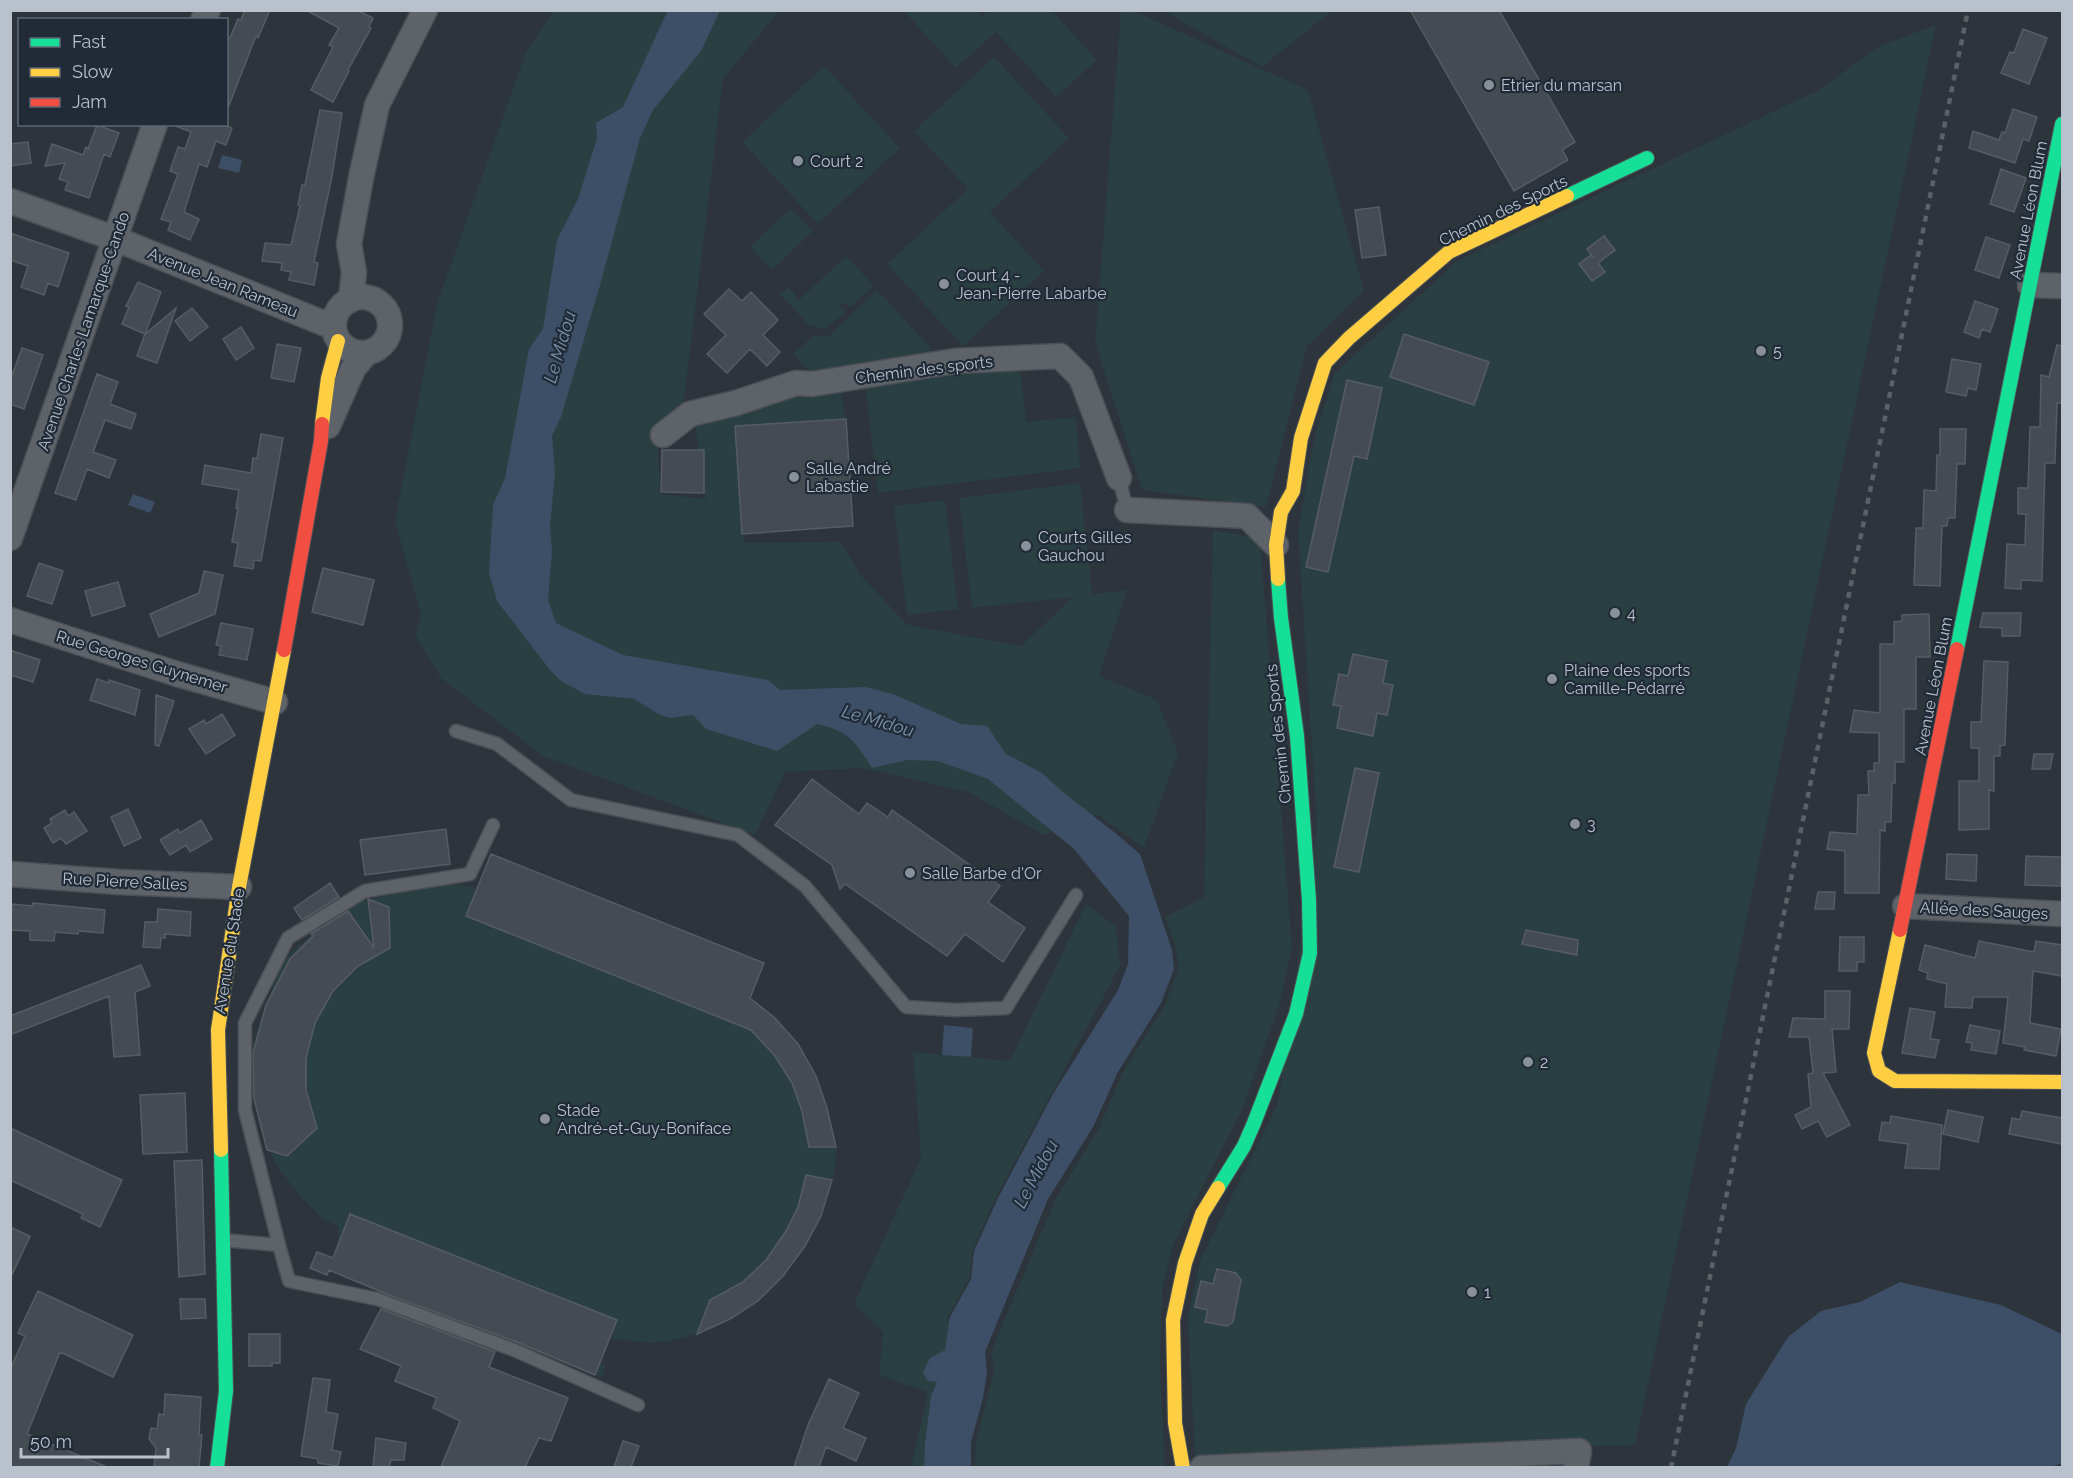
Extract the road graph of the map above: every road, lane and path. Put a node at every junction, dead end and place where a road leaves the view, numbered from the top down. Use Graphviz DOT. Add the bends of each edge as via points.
graph roads {
  1 [pos="425,10"];
  2 [pos="2062,124"];
  3 [pos="154,126"];
  4 [pos="1647,158"];
  5 [pos="10,201"];
  6 [pos="116,239"];
  7 [pos="2030,285"];
  8 [pos="2062,286"];
  9 [pos="351,300"];
  10 [pos="336,334"];
  11 [pos="366,354"];
  12 [pos="663,435"];
  13 [pos="321,441"];
  14 [pos="1119,478"];
  15 [pos="1127,510"];
  16 [pos="10,538"];
  17 [pos="1276,545"];
  18 [pos="10,620"];
  19 [pos="275,702"];
  20 [pos="456,731"];
  21 [pos="493,825"];
  22 [pos="10,874"];
  23 [pos="239,887"];
  24 [pos="1076,895"];
  25 [pos="1905,906"];
  26 [pos="2062,914"];
  27 [pos="2062,1082"];
  28 [pos="222,1240"];
  29 [pos="279,1245"];
  30 [pos="638,1405"];
  31 [pos="217,1467"];
  32 [pos="1183,1467"];
  33 [pos="1202,1467"];
  34 [pos="1576,1467"];
  1 -- 9 [label="street" via="377,105 349,244 354,272"];
  2 -- 7 [label="street, Avenue Léon Blum"];
  3 -- 6 [label="street, Avenue Charles Lamarque-Cando"];
  4 -- 17 [label="street, Chemin des Sports" via="1449,252 1325,363 1301,438 1293,491 1281,512"];
  5 -- 6 [label="street, Avenue Jean Rameau"];
  6 -- 10 [label="street, Avenue Jean Rameau"];
  6 -- 16 [label="street, Avenue Charles Lamarque-Cando"];
  7 -- 8 [label="street"];
  7 -- 25 [label="street, Avenue Léon Blum"];
  9 -- 10 [label="street" via="338,310"];
  9 -- 11 [label="street" via="372,298 390,317 388,338"];
  10 -- 11 [label="street" via="350,351"];
  10 -- 13 [label="street, Avenue du Stade" via="323,403"];
  11 -- 13 [label="street, Avenue du Stade" via="353,369"];
  12 -- 14 [label="street, Chemin des sports" via="690,414 796,383 812,384 955,361 1060,356 1081,377"];
  13 -- 19 [label="street, Avenue du Stade"];
  14 -- 15 [label="lane"];
  15 -- 17 [label="street" via="1247,516"];
  17 -- 32 [label="street, Chemin des Sports" via="1281,618 1297,736 1310,953 1296,1014 1254,1123 1202,1214 1185,1263 1173,1320 1175,1423"];
  18 -- 19 [label="street, Rue Georges Guynemer"];
  19 -- 23 [label="street, Avenue du Stade"];
  20 -- 24 [label="lane" via="497,744 571,800 738,835 805,886 906,1007 1006,1008"];
  21 -- 29 [label="lane" via="470,874 365,891 288,938 244,1023 245,1110"];
  22 -- 23 [label="street, Rue Pierre Salles"];
  23 -- 28 [label="street, Avenue du Stade" via="218,1030"];
  25 -- 26 [label="street, Allée des Sauges"];
  25 -- 27 [label="street, Avenue Léon Blum" via="1874,1053 1879,1071 1895,1081"];
  28 -- 29 [label="lane"];
  28 -- 31 [label="street, Avenue du Stade" via="226,1390"];
  29 -- 30 [label="lane" via="289,1281 377,1299 514,1350"];
  33 -- 34 [label="street" via="1579,1451"];
}
